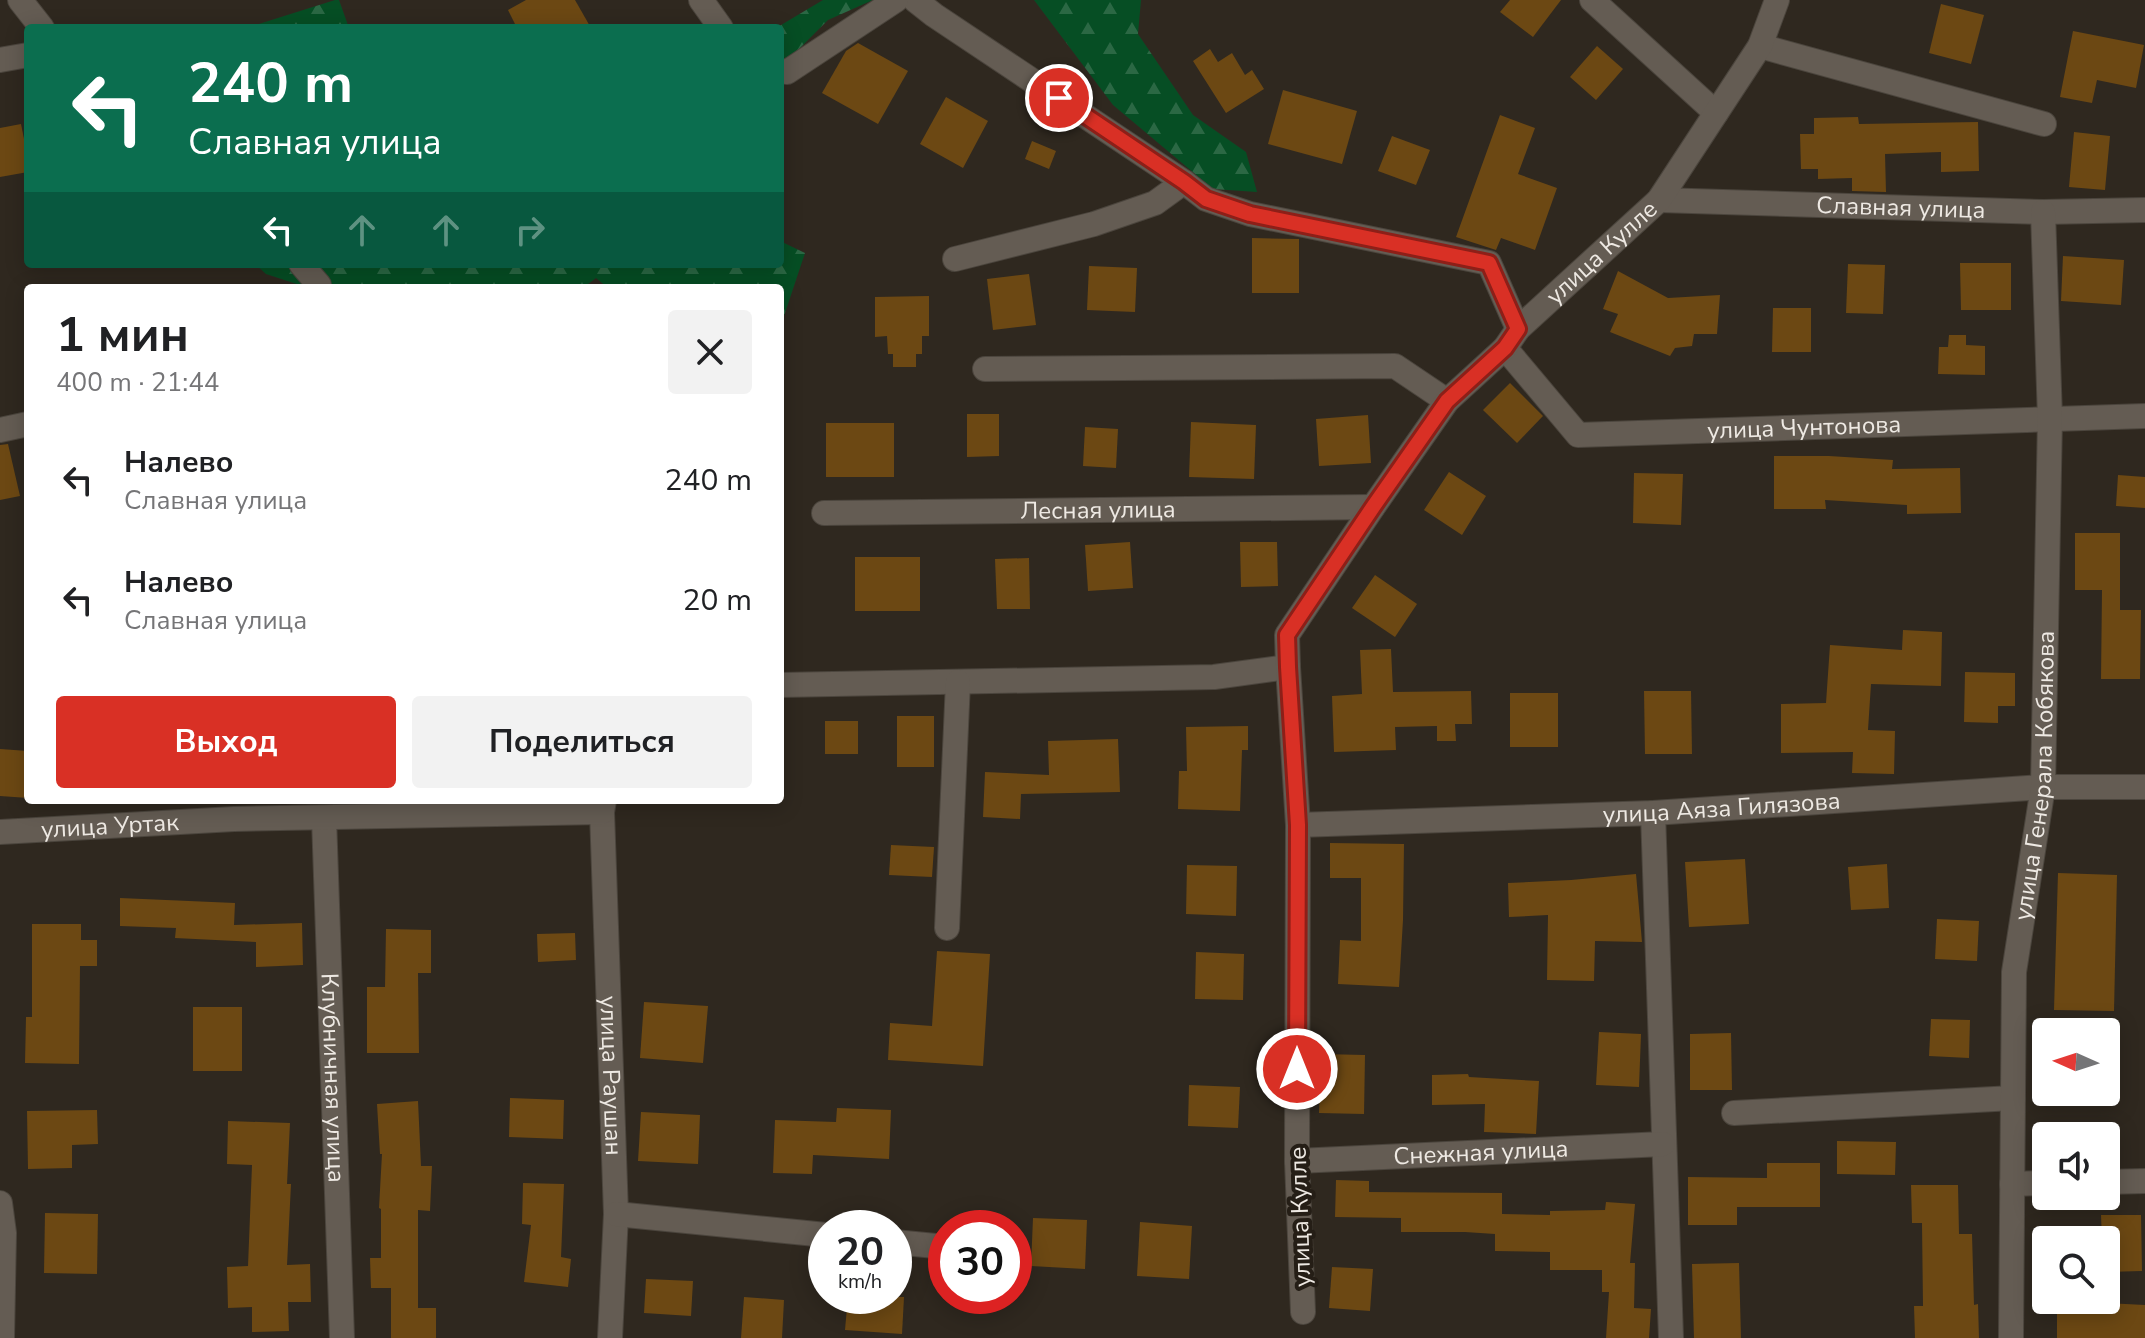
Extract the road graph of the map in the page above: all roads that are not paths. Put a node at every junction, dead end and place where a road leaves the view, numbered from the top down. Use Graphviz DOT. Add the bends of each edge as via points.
graph roads {
  1 [pos="20,0"];
  2 [pos="701,0"];
  3 [pos="896,0"];
  4 [pos="915,0"];
  5 [pos="1592,0"];
  6 [pos="1777,0"];
  7 [pos="39,24"];
  8 [pos="718,24"];
  9 [pos="1760,46"];
  10 [pos="24,56"];
  11 [pos="0,60"];
  12 [pos="784,72"];
  13 [pos="1716,113"];
  14 [pos="2044,124"];
  15 [pos="1184,182"];
  16 [pos="1659,200"];
  17 [pos="2145,210"];
  18 [pos="2043,212"];
  19 [pos="955,259"];
  20 [pos="304,268"];
  21 [pos="318,284"];
  22 [pos="1511,339"];
  23 [pos="985,369"];
  24 [pos="1447,401"];
  25 [pos="2145,416"];
  26 [pos="2050,418"];
  27 [pos="24,425"];
  28 [pos="0,430"];
  29 [pos="1373,507"];
  30 [pos="824,513"];
  31 [pos="1288,667"];
  32 [pos="958,682"];
  33 [pos="784,685"];
  34 [pos="2043,787"];
  35 [pos="2145,787"];
  36 [pos="603,806"];
  37 [pos="235,810"];
  38 [pos="1653,813"];
  39 [pos="324,818"];
  40 [pos="1298,825"];
  41 [pos="0,832"];
  42 [pos="947,928"];
  43 [pos="2013,1098"];
  44 [pos="1734,1113"];
  45 [pos="1663,1144"];
  46 [pos="1297,1161"];
  47 [pos="2145,1181"];
  48 [pos="2120,1182"];
  49 [pos="2032,1183"];
  50 [pos="2012,1184"];
  51 [pos="0,1203"];
  52 [pos="616,1214"];
  53 [pos="808,1233"];
  54 [pos="1303,1312"];
  55 [pos="2,1338"];
  56 [pos="342,1338"];
  57 [pos="610,1338"];
  58 [pos="1671,1338"];
  59 [pos="2011,1338"];
  1 -- 7 [label="street"];
  2 -- 8 [label="street"];
  3 -- 12 [label="street"];
  4 -- 15 [label="street"];
  5 -- 13 [label="street"];
  6 -- 9 [label="street, улица Кулле"];
  9 -- 13 [label="street, улица Кулле"];
  9 -- 14 [label="street"];
  10 -- 11 [label="street"];
  13 -- 16 [label="street, улица Кулле"];
  15 -- 19 [label="street" via="1155,203 1094,224"];
  15 -- 22 [label="street" via="1206,199 1250,214 1489,263"];
  16 -- 18 [label="street, Славная улица"];
  16 -- 22 [label="street, улица Кулле"];
  17 -- 18 [label="street, Славная улица"];
  18 -- 26 [label="street, улица Генерала Кобякова"];
  20 -- 21 [label="street"];
  22 -- 24 [label="street, улица Кулле"];
  22 -- 26 [label="street, улица Чунтонова" via="1578,435"];
  23 -- 24 [label="street" via="1395,366"];
  24 -- 29 [label="street, улица Кулле"];
  25 -- 26 [label="street, улица Чунтонова"];
  26 -- 34 [label="street, улица Генерала Кобякова"];
  27 -- 28 [label="street"];
  29 -- 30 [label="street, Лесная улица"];
  29 -- 31 [label="street, улица Кулле" via="1287,635"];
  31 -- 32 [label="street" via="1214,677"];
  31 -- 40 [label="street, улица Кулле"];
  32 -- 33 [label="street"];
  32 -- 42 [label="street"];
  34 -- 35 [label="street, улица Аяза Гилязова"];
  34 -- 38 [label="street, улица Аяза Гилязова"];
  34 -- 43 [label="street, улица Генерала Кобякова" via="2014,972"];
  36 -- 39 [label="street, улица Уртак"];
  36 -- 52 [label="street, улица Раушан"];
  37 -- 39 [label="street, улица Уртак"];
  37 -- 41 [label="street, улица Уртак"];
  38 -- 40 [label="street, улица Аяза Гилязова"];
  38 -- 45 [label="street"];
  39 -- 56 [label="street, Клубничная улица"];
  40 -- 46 [label="street, улица Кулле"];
  43 -- 44 [label="street"];
  43 -- 50 [label="street, улица Генерала Кобякова"];
  45 -- 46 [label="street, Снежная улица"];
  45 -- 58 [label="street"];
  46 -- 54 [label="street, улица Кулле"];
  47 -- 48 [label="street"];
  49 -- 50 [label="street"];
  50 -- 59 [label="street, улица Генерала Кобякова"];
  51 -- 55 [label="street"];
  52 -- 53 [label="street"];
  52 -- 57 [label="street, улица Раушан"];
}
